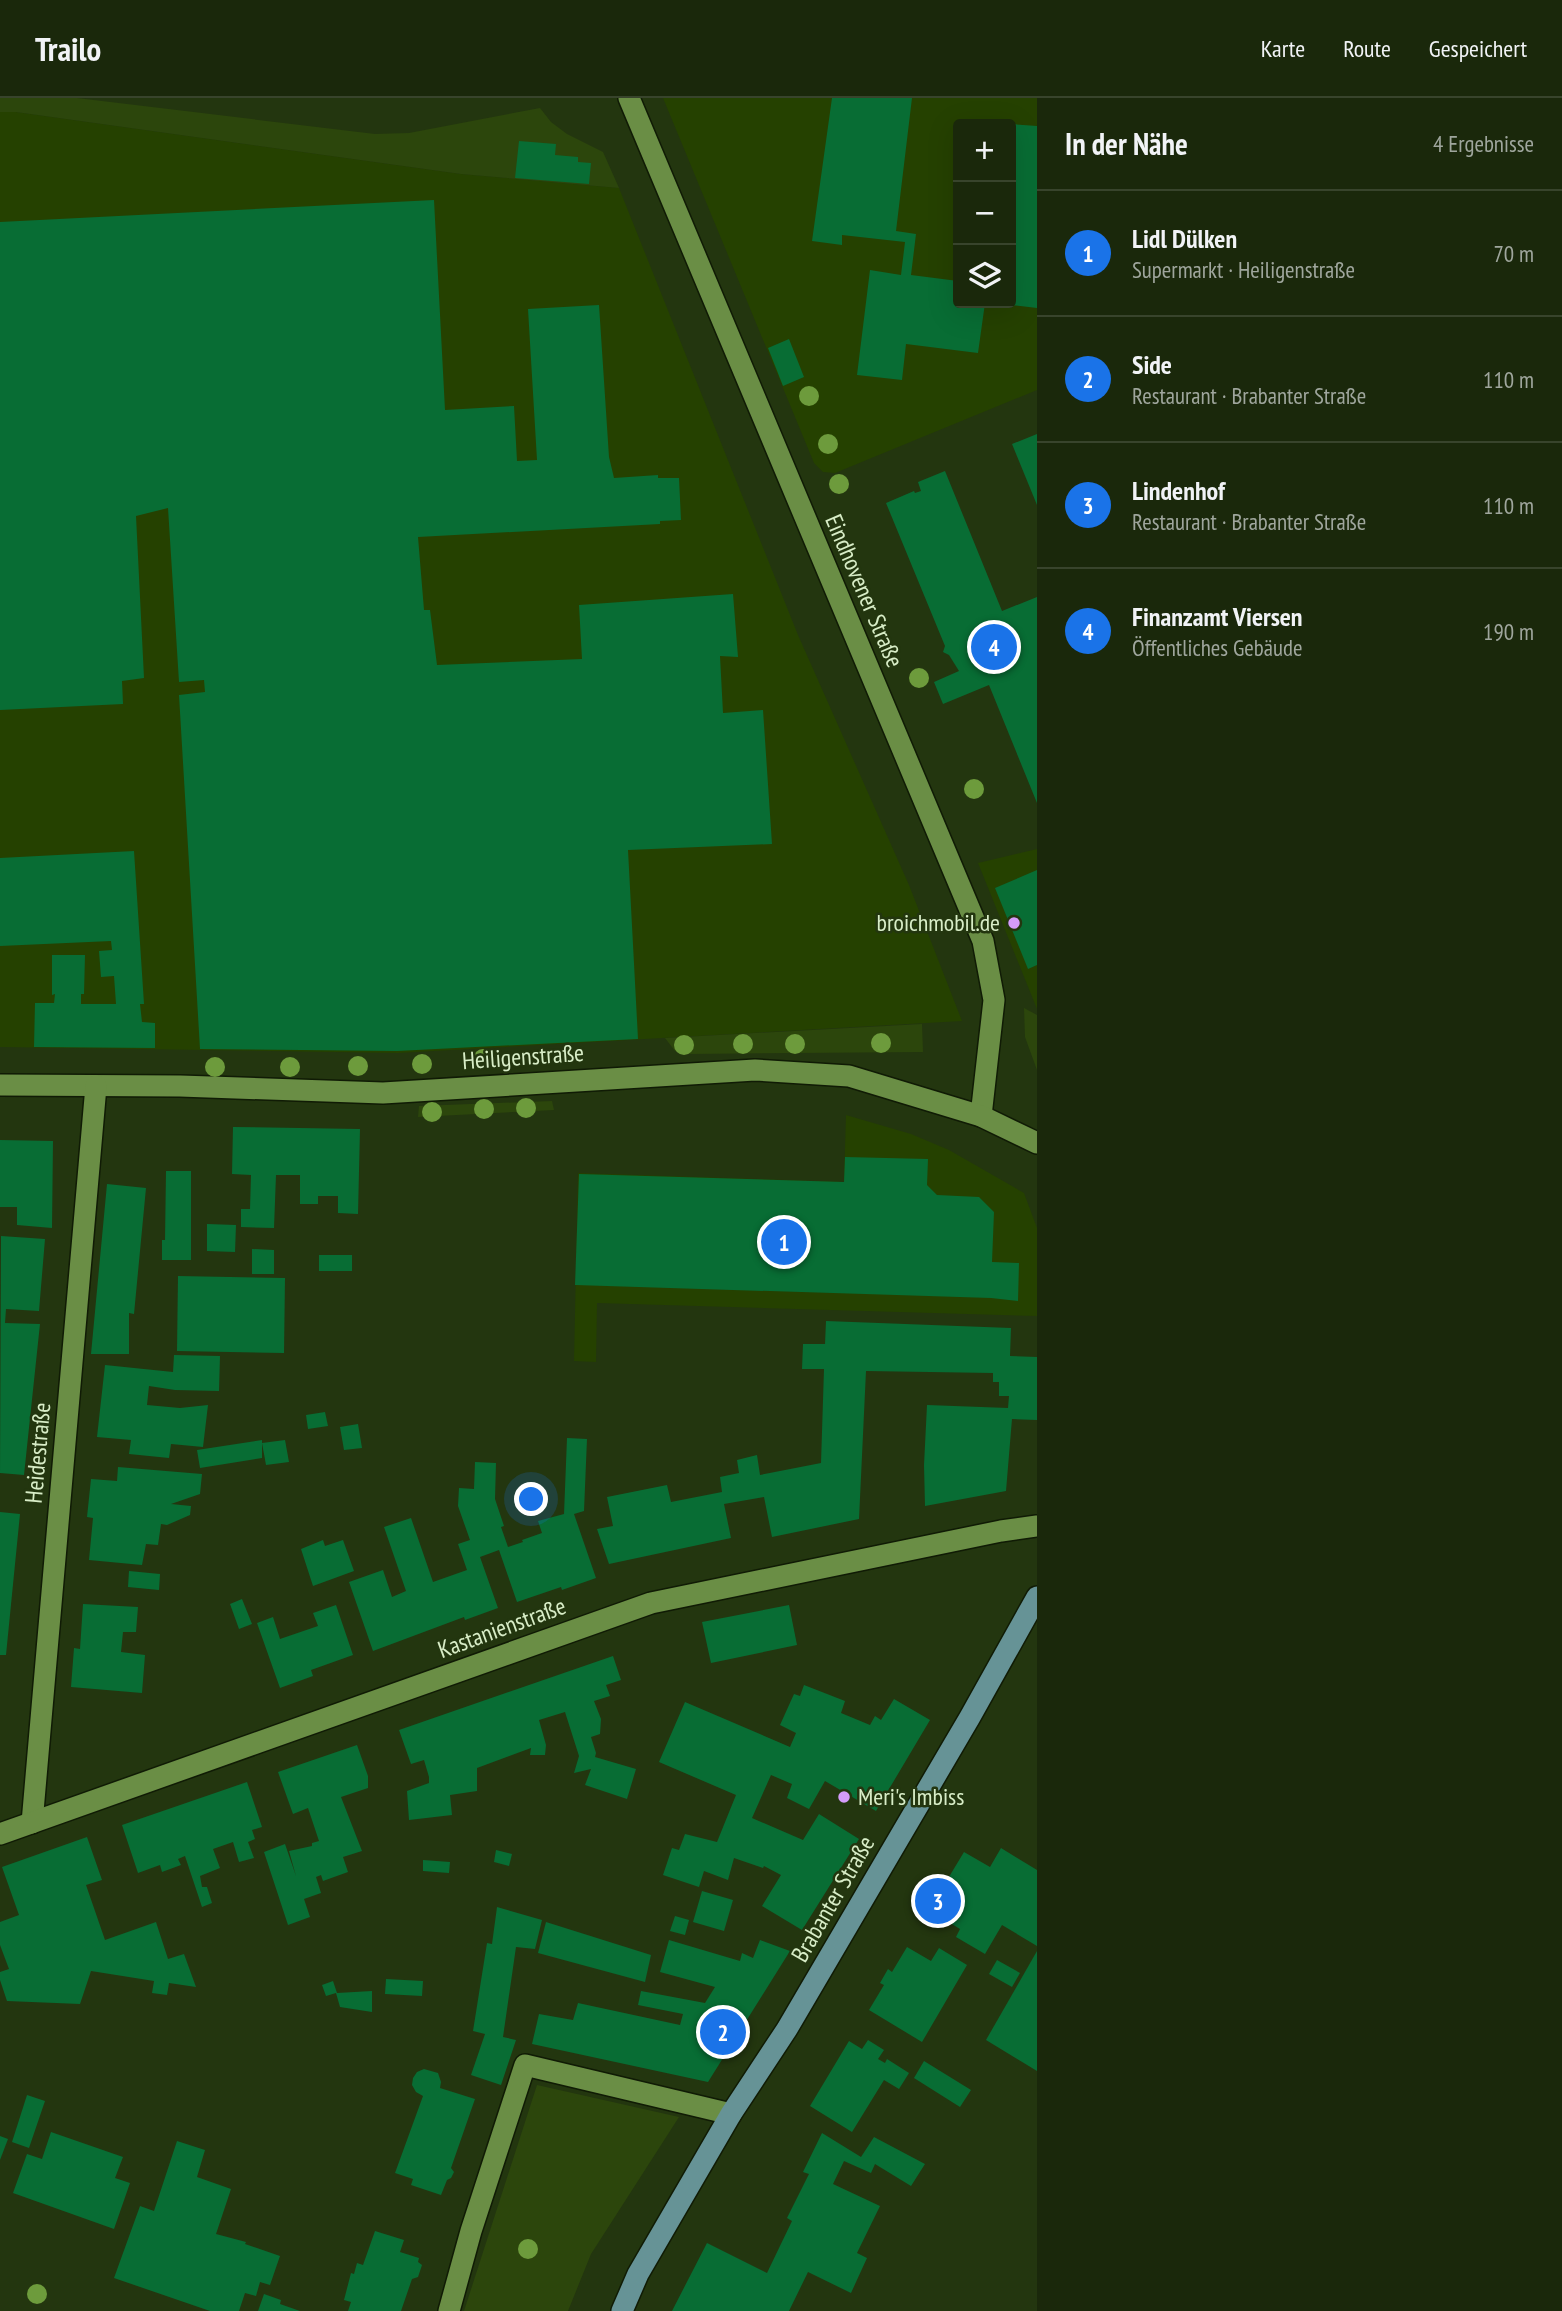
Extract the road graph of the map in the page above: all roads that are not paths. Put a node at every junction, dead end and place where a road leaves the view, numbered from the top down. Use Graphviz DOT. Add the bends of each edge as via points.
graph roads {
  1 [pos="629,98"];
  2 [pos="0,1085"];
  3 [pos="96,1086"];
  4 [pos="981,1116"];
  5 [pos="1037,1143"];
  6 [pos="1037,1526"];
  7 [pos="1037,1597"];
  8 [pos="32,1823"];
  9 [pos="0,1834"];
  10 [pos="731,2114"];
  11 [pos="449,2311"];
  12 [pos="622,2311"];
  1 -- 4 [label="street, Eindhovener Straße" via="982,941 994,1000"];
  2 -- 3 [label="street, Heiligenstraße"];
  3 -- 4 [label="street, Heiligenstraße" via="383,1093 755,1070 849,1076"];
  3 -- 8 [label="street, Heidestraße"];
  4 -- 5 [label="street, Heiligenstraße"];
  6 -- 8 [label="street, Kastanienstraße" via="650,1603"];
  7 -- 10 [label="main road, Brabanter Straße" via="801,2005"];
  8 -- 9 [label="street, Kastanienstraße"];
  10 -- 11 [label="street" via="524,2065"];
  10 -- 12 [label="main road, Brabanter Straße" via="638,2274"];
}
